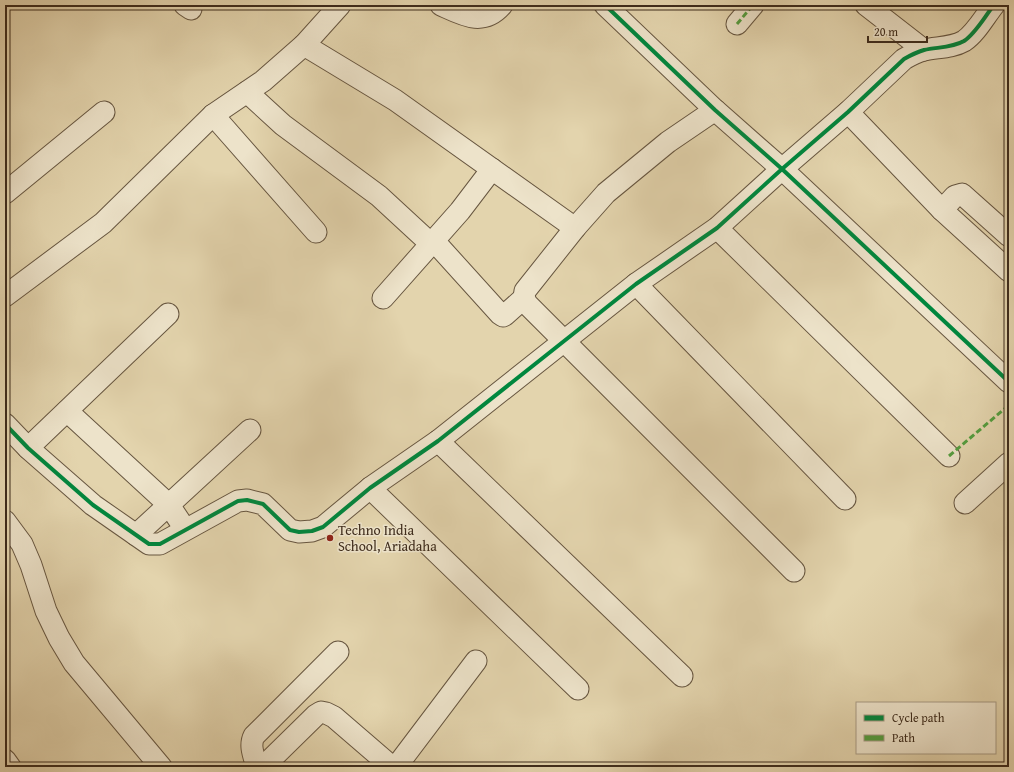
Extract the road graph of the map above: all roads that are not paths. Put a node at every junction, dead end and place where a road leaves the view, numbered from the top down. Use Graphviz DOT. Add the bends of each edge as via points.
graph roads {
  1 [pos="340,5"];
  2 [pos="441,5"];
  3 [pos="502,5"];
  4 [pos="605,5"];
  5 [pos="753,5"];
  6 [pos="866,5"];
  7 [pos="994,5"];
  8 [pos="737,24"];
  9 [pos="304,45"];
  10 [pos="924,50"];
  11 [pos="247,92"];
  12 [pos="715,110"];
  13 [pos="104,112"];
  14 [pos="848,112"];
  15 [pos="213,116"];
  16 [pos="492,169"];
  17 [pos="782,169"];
  18 [pos="5,193"];
  19 [pos="942,210"];
  20 [pos="575,228"];
  21 [pos="717,228"];
  22 [pos="316,232"];
  23 [pos="1009,236"];
  24 [pos="433,242"];
  25 [pos="1009,271"];
  26 [pos="636,284"];
  27 [pos="5,296"];
  28 [pos="383,298"];
  29 [pos="524,298"];
  30 [pos="168,314"];
  31 [pos="564,341"];
  32 [pos="1009,382"];
  33 [pos="67,411"];
  34 [pos="5,424"];
  35 [pos="250,430"];
  36 [pos="438,441"];
  37 [pos="28,448"];
  38 [pos="949,456"];
  39 [pos="1009,463"];
  40 [pos="370,488"];
  41 [pos="845,499"];
  42 [pos="965,503"];
  43 [pos="169,505"];
  44 [pos="5,521"];
  45 [pos="185,529"];
  46 [pos="136,535"];
  47 [pos="794,571"];
  48 [pos="338,652"];
  49 [pos="476,661"];
  50 [pos="682,676"];
  51 [pos="578,689"];
  52 [pos="5,760"];
  53 [pos="10,767"];
  54 [pos="161,767"];
  55 [pos="257,767"];
  56 [pos="264,767"];
  57 [pos="392,767"];
  58 [pos="396,767"];
  1 -- 9 [label="street"];
  2 -- 3 [label="street" via="471,17 481,18"];
  4 -- 12 [label="street"];
  5 -- 8 [label="street"];
  6 -- 10 [label="street"];
  7 -- 10 [label="street" via="964,40"];
  9 -- 11 [label="street"];
  9 -- 16 [label="street" via="395,100"];
  10 -- 14 [label="street" via="904,59"];
  11 -- 15 [label="street"];
  11 -- 24 [label="street" via="283,125 379,196"];
  12 -- 17 [label="street"];
  12 -- 20 [label="street" via="668,142 606,193"];
  13 -- 18 [label="street"];
  14 -- 17 [label="street"];
  14 -- 19 [label="street"];
  15 -- 22 [label="street"];
  15 -- 27 [label="street" via="103,223"];
  16 -- 20 [label="street"];
  16 -- 24 [label="street"];
  17 -- 21 [label="street"];
  17 -- 32 [label="street"];
  19 -- 23 [label="street" via="955,196 962,194"];
  19 -- 25 [label="street"];
  20 -- 29 [label="street" via="525,291"];
  21 -- 26 [label="street"];
  21 -- 38 [label="street"];
  24 -- 28 [label="street"];
  24 -- 29 [label="street" via="503,316"];
  26 -- 31 [label="street"];
  26 -- 41 [label="street"];
  29 -- 31 [label="street"];
  30 -- 33 [label="street"];
  31 -- 36 [label="street"];
  31 -- 47 [label="street"];
  33 -- 37 [label="street"];
  33 -- 43 [label="street"];
  34 -- 37 [label="street"];
  35 -- 43 [label="street"];
  36 -- 40 [label="street"];
  36 -- 50 [label="street"];
  37 -- 46 [label="street" via="93,505"];
  39 -- 42 [label="street"];
  40 -- 45 [label="street" via="323,527 312,531 290,530 263,504 248,500 238,501"];
  40 -- 51 [label="street"];
  43 -- 45 [label="street"];
  43 -- 46 [label="street"];
  44 -- 54 [label="street" via="22,544 46,611 74,663"];
  45 -- 46 [label="street" via="154,545"];
  48 -- 55 [label="street" via="254,736 251,746"];
  49 -- 58 [label="street"];
  52 -- 53 [label="street"];
  56 -- 57 [label="street" via="321,712 334,717"];
}
